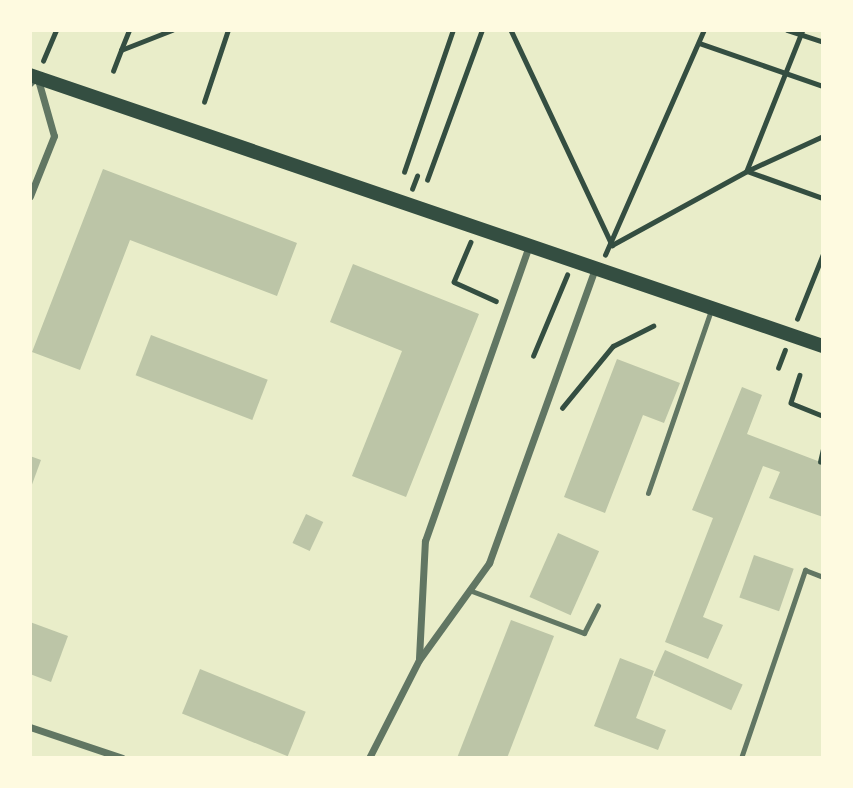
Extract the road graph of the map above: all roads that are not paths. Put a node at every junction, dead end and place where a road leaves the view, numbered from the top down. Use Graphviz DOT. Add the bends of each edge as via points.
graph roads {
  1 [pos="32,78"];
  2 [pos="30,196"];
  3 [pos="531,243"];
  4 [pos="596,267"];
  5 [pos="712,307"];
  6 [pos="823,346"];
  7 [pos="648,493"];
  8 [pos="823,577"];
  9 [pos="469,590"];
  10 [pos="598,605"];
  11 [pos="419,660"];
  12 [pos="30,727"];
  13 [pos="122,758"];
  14 [pos="369,758"];
  15 [pos="741,758"];
  1 -- 2 [label="street" via="54,136"];
  1 -- 3 [label="main road"];
  3 -- 4 [label="main road"];
  3 -- 11 [label="street" via="425,541"];
  4 -- 5 [label="main road"];
  4 -- 9 [label="street" via="489,564"];
  5 -- 6 [label="main road"];
  5 -- 7 [label="lane"];
  8 -- 15 [label="lane" via="805,570"];
  9 -- 10 [label="lane" via="584,633"];
  9 -- 11 [label="street"];
  11 -- 14 [label="street"];
  12 -- 13 [label="street"];
}
